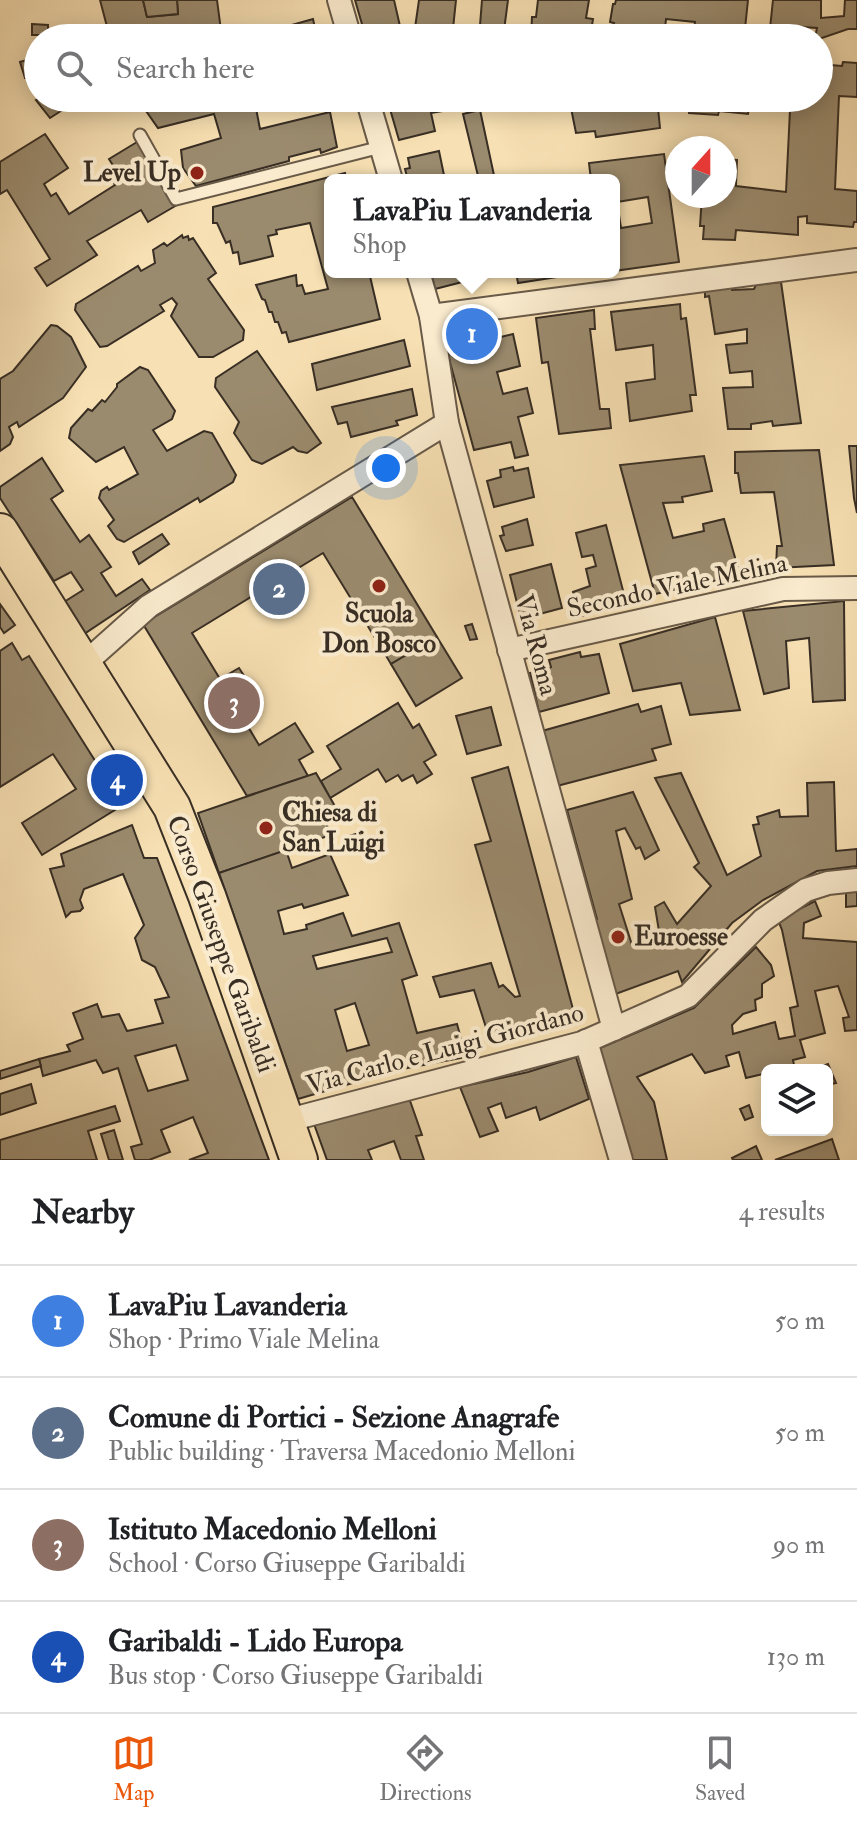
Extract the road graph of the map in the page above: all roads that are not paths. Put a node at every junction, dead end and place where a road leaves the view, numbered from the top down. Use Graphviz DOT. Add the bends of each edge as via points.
graph roads {
  1 [pos="339,0"];
  2 [pos="346,24"];
  3 [pos="371,112"];
  4 [pos="140,135"];
  5 [pos="381,147"];
  6 [pos="389,174"];
  7 [pos="857,260"];
  8 [pos="420,278"];
  9 [pos="431,316"];
  10 [pos="447,423"];
  11 [pos="0,532"];
  12 [pos="857,588"];
  13 [pos="509,650"];
  14 [pos="84,664"];
  15 [pos="857,880"];
  16 [pos="614,1029"];
  17 [pos="586,1041"];
  18 [pos="285,1121"];
  19 [pos="299,1160"];
  20 [pos="621,1160"];
  1 -- 2 [label="street"];
  3 -- 5 [label="street"];
  4 -- 5 [label="lane" via="176,199"];
  5 -- 6 [label="street"];
  7 -- 9 [label="street"];
  8 -- 9 [label="street, Via Roma"];
  9 -- 10 [label="street, Via Roma"];
  10 -- 13 [label="street, Via Roma"];
  10 -- 14 [label="street" via="149,606"];
  11 -- 14 [label="main road, Corso Giuseppe Garibaldi"];
  12 -- 13 [label="street, Secondo Viale Melina" via="783,589"];
  13 -- 16 [label="street, Via Roma"];
  14 -- 18 [label="main road, Corso Giuseppe Garibaldi" via="172,807"];
  15 -- 16 [label="street, Via Carlo e Luigi Giordano" via="806,890 763,920 688,996"];
  16 -- 17 [label="street, Via Carlo e Luigi Giordano"];
  17 -- 18 [label="street, Via Carlo e Luigi Giordano"];
  17 -- 20 [label="street"];
  18 -- 19 [label="main road, Corso Giuseppe Garibaldi"];
}
